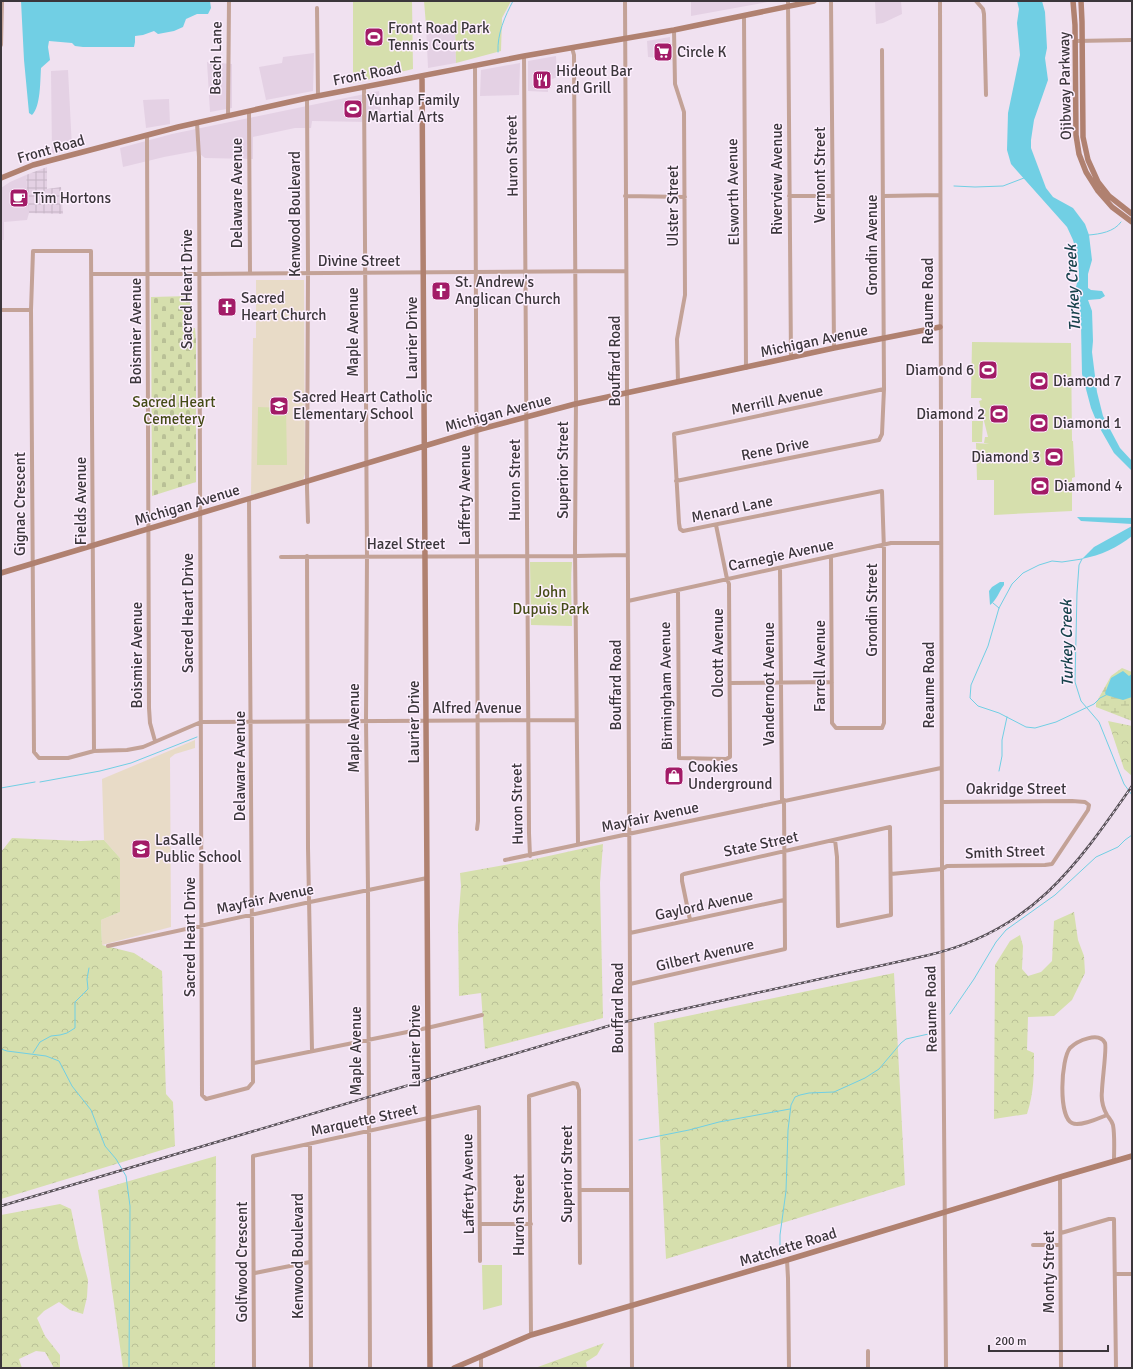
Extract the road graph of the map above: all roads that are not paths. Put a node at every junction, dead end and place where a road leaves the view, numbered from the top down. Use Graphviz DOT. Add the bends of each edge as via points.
graph roads {
  1 [pos="2,1"];
  2 [pos="229,1"];
  3 [pos="625,1"];
  4 [pos="814,1"];
  5 [pos="831,1"];
  6 [pos="940,1"];
  7 [pos="976,1"];
  8 [pos="1073,1"];
  9 [pos="1081,1"];
  10 [pos="788,4"];
  11 [pos="317,8"];
  12 [pos="744,16"];
  13 [pos="674,30"];
  14 [pos="625,38"];
  15 [pos="1082,40"];
  16 [pos="1132,40"];
  17 [pos="1075,41"];
  18 [pos="1,45"];
  19 [pos="572,48"];
  20 [pos="882,50"];
  21 [pos="524,56"];
  22 [pos="474,65"];
  23 [pos="422,76"];
  24 [pos="364,87"];
  25 [pos="986,95"];
  26 [pos="318,96"];
  27 [pos="307,98"];
  28 [pos="249,112"];
  29 [pos="228,116"];
  30 [pos="197,123"];
  31 [pos="147,135"];
  32 [pos="1,178"];
  33 [pos="625,196"];
  34 [pos="789,196"];
  35 [pos="832,196"];
  36 [pos="884,196"];
  37 [pos="940,196"];
  38 [pos="685,197"];
  39 [pos="1132,214"];
  40 [pos="1132,222"];
  41 [pos="91,251"];
  42 [pos="626,271"];
  43 [pos="526,272"];
  44 [pos="575,272"];
  45 [pos="250,273"];
  46 [pos="308,273"];
  47 [pos="364,273"];
  48 [pos="424,273"];
  49 [pos="475,273"];
  50 [pos="92,274"];
  51 [pos="148,274"];
  52 [pos="199,274"];
  53 [pos="1,310"];
  54 [pos="31,310"];
  55 [pos="940,327"];
  56 [pos="884,338"];
  57 [pos="834,348"];
  58 [pos="790,358"];
  59 [pos="746,368"];
  60 [pos="678,382"];
  61 [pos="884,389"];
  62 [pos="627,394"];
  63 [pos="575,404"];
  64 [pos="526,417"];
  65 [pos="476,430"];
  66 [pos="674,434"];
  67 [pos="879,440"];
  68 [pos="425,445"];
  69 [pos="366,464"];
  70 [pos="307,481"];
  71 [pos="676,481"];
  72 [pos="882,491"];
  73 [pos="249,498"];
  74 [pos="200,513"];
  75 [pos="308,522"];
  76 [pos="716,525"];
  77 [pos="149,529"];
  78 [pos="941,543"];
  79 [pos="884,545"];
  80 [pos="93,546"];
  81 [pos="627,555"];
  82 [pos="307,556"];
  83 [pos="367,556"];
  84 [pos="425,556"];
  85 [pos="477,556"];
  86 [pos="527,556"];
  87 [pos="576,556"];
  88 [pos="281,557"];
  89 [pos="831,557"];
  90 [pos="33,564"];
  91 [pos="780,568"];
  92 [pos="1,573"];
  93 [pos="727,579"];
  94 [pos="678,590"];
  95 [pos="628,601"];
  96 [pos="832,682"];
  97 [pos="730,683"];
  98 [pos="782,683"];
  99 [pos="366,720"];
  100 [pos="426,720"];
  101 [pos="478,720"];
  102 [pos="577,720"];
  103 [pos="252,721"];
  104 [pos="308,721"];
  105 [pos="528,721"];
  106 [pos="201,722"];
  107 [pos="882,728"];
  108 [pos="155,742"];
  109 [pos="94,751"];
  110 [pos="703,759"];
  111 [pos="941,768"];
  112 [pos="783,801"];
  113 [pos="942,802"];
  114 [pos="1089,805"];
  115 [pos="477,828"];
  116 [pos="629,834"];
  117 [pos="835,840"];
  118 [pos="578,844"];
  119 [pos="784,852"];
  120 [pos="530,856"];
  121 [pos="505,860"];
  122 [pos="942,869"];
  123 [pos="891,874"];
  124 [pos="427,878"];
  125 [pos="368,890"];
  126 [pos="784,900"];
  127 [pos="310,902"];
  128 [pos="253,914"];
  129 [pos="690,920"];
  130 [pos="201,925"];
  131 [pos="630,933"];
  132 [pos="108,946"];
  133 [pos="785,949"];
  134 [pos="630,984"];
  135 [pos="482,1015"];
  136 [pos="427,1028"];
  137 [pos="368,1040"];
  138 [pos="312,1051"];
  139 [pos="254,1063"];
  140 [pos="253,1082"];
  141 [pos="529,1096"];
  142 [pos="479,1108"];
  143 [pos="1107,1115"];
  144 [pos="428,1119"];
  145 [pos="368,1131"];
  146 [pos="310,1144"];
  147 [pos="253,1156"];
  148 [pos="1132,1156"];
  149 [pos="1114,1162"];
  150 [pos="1060,1177"];
  151 [pos="580,1190"];
  152 [pos="631,1190"];
  153 [pos="945,1212"];
  154 [pos="480,1224"];
  155 [pos="531,1224"];
  156 [pos="1061,1233"];
  157 [pos="1033,1245"];
  158 [pos="1060,1245"];
  159 [pos="787,1260"];
  160 [pos="480,1261"];
  161 [pos="310,1262"];
  162 [pos="580,1263"];
  163 [pos="255,1273"];
  164 [pos="1115,1274"];
  165 [pos="1132,1274"];
  166 [pos="632,1306"];
  167 [pos="531,1335"];
  168 [pos="868,1351"];
  169 [pos="481,1356"];
  170 [pos="254,1368"];
  171 [pos="311,1368"];
  172 [pos="370,1368"];
  173 [pos="430,1368"];
  174 [pos="454,1368"];
  175 [pos="481,1368"];
  176 [pos="632,1368"];
  177 [pos="789,1368"];
  178 [pos="868,1368"];
  179 [pos="946,1368"];
  180 [pos="1062,1368"];
  181 [pos="1116,1368"];
  1 -- 18 [label="street"];
  2 -- 29 [label="street, Beach Lane"];
  3 -- 14 [label="street, Bouffard Road"];
  4 -- 10 [label="street, Front Road"];
  5 -- 35 [label="street, Vermont Street"];
  6 -- 37 [label="street, Reaume Road"];
  7 -- 25 [label="street" via="984,14"];
  8 -- 17 [label="street, Ojibway Parkway"];
  9 -- 15 [label="street, Ojibway Parkway"];
  10 -- 12 [label="street, Front Road"];
  10 -- 34 [label="street, Riverview Avenue"];
  11 -- 26 [label="street"];
  12 -- 13 [label="street, Front Road"];
  12 -- 59 [label="street, Elsworth Avenue"];
  13 -- 14 [label="street, Front Road"];
  13 -- 38 [label="street, Ulster Street" via="675,84 684,112"];
  14 -- 19 [label="street, Front Road"];
  14 -- 33 [label="street, Bouffard Road"];
  15 -- 16 [label="street"];
  15 -- 17 [label="street"];
  15 -- 39 [label="street, Ojibway Parkway" via="1083,138 1088,160 1098,182 1109,196"];
  17 -- 40 [label="street, Ojibway Parkway" via="1076,135 1079,154 1098,191 1112,207"];
  19 -- 21 [label="street, Front Road"];
  19 -- 44 [label="street, Superior Street"];
  20 -- 36 [label="street, Grondin Avenue"];
  21 -- 22 [label="street, Front Road"];
  21 -- 43 [label="street, Huron Street"];
  22 -- 23 [label="street, Front Road"];
  22 -- 49 [label="street, Lafferty Avenue"];
  23 -- 24 [label="street, Front Road"];
  23 -- 48 [label="street, Laurier Drive"];
  24 -- 26 [label="street, Front Road"];
  24 -- 47 [label="street, Maple Avenue"];
  26 -- 27 [label="street, Front Road"];
  27 -- 28 [label="street, Front Road"];
  27 -- 46 [label="street, Kenwood Boulevard"];
  28 -- 29 [label="street, Front Road"];
  28 -- 45 [label="street, Delaware Avenue"];
  29 -- 30 [label="street, Front Road"];
  30 -- 31 [label="street, Front Road"];
  30 -- 52 [label="street, Sacred Heart Drive"];
  31 -- 32 [label="street, Front Road" via="33,165"];
  31 -- 51 [label="street, Boismier Avenue"];
  33 -- 38 [label="street"];
  33 -- 42 [label="street, Bouffard Road"];
  34 -- 35 [label="street"];
  34 -- 58 [label="street, Riverview Avenue"];
  35 -- 57 [label="street, Vermont Street"];
  36 -- 37 [label="street"];
  36 -- 56 [label="street, Grondin Avenue"];
  37 -- 55 [label="street, Reaume Road"];
  38 -- 60 [label="street, Ulster Street" via="685,295 677,339"];
  41 -- 50 [label="street, Fields Avenue"];
  41 -- 54 [label="street, Gignac Crescent" via="33,251"];
  42 -- 44 [label="street, Divine Street"];
  42 -- 62 [label="street, Bouffard Road"];
  43 -- 44 [label="street, Divine Street"];
  43 -- 49 [label="street, Divine Street"];
  43 -- 64 [label="street, Huron Street"];
  44 -- 63 [label="street, Superior Street"];
  45 -- 46 [label="street, Divine Street"];
  45 -- 52 [label="street, Divine Street"];
  46 -- 47 [label="street, Divine Street"];
  46 -- 70 [label="street, Kenwood Boulevard"];
  47 -- 48 [label="street, Divine Street"];
  47 -- 69 [label="street, Maple Avenue"];
  48 -- 49 [label="street, Divine Street"];
  48 -- 68 [label="street, Laurier Drive"];
  49 -- 65 [label="street, Lafferty Avenue"];
  50 -- 51 [label="street, Divine Street"];
  50 -- 80 [label="street, Fields Avenue"];
  51 -- 52 [label="street, Divine Street"];
  51 -- 77 [label="street, Boismier Avenue"];
  52 -- 74 [label="street, Sacred Heart Drive"];
  53 -- 54 [label="street"];
  54 -- 90 [label="street, Gignac Crescent"];
  55 -- 56 [label="street, Michigan Avenue"];
  55 -- 78 [label="street, Reaume Road"];
  56 -- 57 [label="street, Michigan Avenue"];
  56 -- 61 [label="street, Grondin Avenue"];
  57 -- 58 [label="street, Michigan Avenue"];
  58 -- 59 [label="street, Michigan Avenue"];
  59 -- 60 [label="street, Michigan Avenue"];
  60 -- 62 [label="street, Michigan Avenue"];
  61 -- 66 [label="street, Merrill Avenue"];
  61 -- 67 [label="street, Grondin Avenue" via="882,434"];
  62 -- 63 [label="street, Michigan Avenue"];
  62 -- 81 [label="street, Bouffard Road"];
  63 -- 64 [label="street, Michigan Avenue"];
  63 -- 87 [label="street, Superior Street"];
  64 -- 65 [label="street, Michigan Avenue"];
  64 -- 86 [label="street, Huron Street"];
  65 -- 68 [label="street, Michigan Avenue"];
  65 -- 85 [label="street, Lafferty Avenue"];
  66 -- 71 [label="street, Menard Lane"];
  67 -- 71 [label="street, Rene Drive"];
  68 -- 69 [label="street, Michigan Avenue"];
  68 -- 84 [label="street, Laurier Drive"];
  69 -- 70 [label="street, Michigan Avenue"];
  69 -- 83 [label="street, Maple Avenue"];
  70 -- 73 [label="street, Michigan Avenue"];
  70 -- 75 [label="street, Kenwood Boulevard"];
  71 -- 76 [label="street, Menard Lane" via="680,529 683,531"];
  72 -- 76 [label="street, Menard Lane"];
  72 -- 79 [label="street, Grondin Street"];
  73 -- 74 [label="street, Michigan Avenue"];
  73 -- 103 [label="street, Delaware Avenue"];
  74 -- 77 [label="street, Michigan Avenue"];
  74 -- 106 [label="street, Sacred Heart Drive"];
  76 -- 93 [label="street, Olcott Avenue"];
  77 -- 80 [label="street, Michigan Avenue"];
  77 -- 108 [label="street, Boismier Avenue" via="149,708"];
  78 -- 79 [label="street, Carnegie Avenue"];
  78 -- 111 [label="street, Reaume Road"];
  79 -- 89 [label="street, Carnegie Avenue"];
  79 -- 107 [label="street, Grondin Street"];
  80 -- 90 [label="street, Michigan Avenue"];
  80 -- 109 [label="street, Fields Avenue"];
  81 -- 87 [label="street, Hazel Street"];
  81 -- 95 [label="street, Bouffard Road"];
  82 -- 83 [label="street, Hazel Street"];
  82 -- 88 [label="street, Hazel Street"];
  82 -- 104 [label="street"];
  83 -- 84 [label="street, Hazel Street"];
  83 -- 99 [label="street, Maple Avenue"];
  84 -- 85 [label="street, Hazel Street"];
  84 -- 100 [label="street, Laurier Drive"];
  85 -- 86 [label="street, Hazel Street"];
  85 -- 101 [label="street, Lafferty Avenue"];
  86 -- 87 [label="street, Hazel Street"];
  86 -- 105 [label="street, Huron Street"];
  87 -- 102 [label="street, Superior Street"];
  89 -- 91 [label="street, Carnegie Avenue"];
  89 -- 96 [label="street, Farrell Avenue"];
  90 -- 92 [label="street, Michigan Avenue"];
  90 -- 109 [label="street, Gignac Crescent" via="34,752 39,758 68,758"];
  91 -- 93 [label="street, Carnegie Avenue"];
  91 -- 98 [label="street, Vandernoot Avenue"];
  93 -- 94 [label="street, Carnegie Avenue"];
  93 -- 97 [label="street, Olcott Avenue"];
  94 -- 95 [label="street, Carnegie Avenue"];
  94 -- 110 [label="street, Birmingham Avenue" via="679,758"];
  95 -- 116 [label="street, Bouffard Road"];
  96 -- 98 [label="street"];
  96 -- 107 [label="street, Farrell Avenue" via="832,723 836,728"];
  97 -- 98 [label="street"];
  97 -- 110 [label="street, Olcott Avenue" via="730,757"];
  98 -- 112 [label="street, Vandernoot Avenue"];
  99 -- 100 [label="street, Alfred Avenue"];
  99 -- 104 [label="street, Alfred Avenue"];
  99 -- 125 [label="street, Maple Avenue"];
  100 -- 101 [label="street, Alfred Avenue"];
  100 -- 124 [label="street, Laurier Drive"];
  101 -- 105 [label="street, Alfred Avenue"];
  101 -- 115 [label="street, Lafferty Avenue"];
  102 -- 105 [label="street, Alfred Avenue"];
  102 -- 118 [label="street, Superior Street"];
  103 -- 104 [label="street, Alfred Avenue"];
  103 -- 106 [label="street, Alfred Avenue"];
  103 -- 128 [label="street, Delaware Avenue"];
  104 -- 127 [label="street"];
  105 -- 120 [label="street, Huron Street"];
  106 -- 108 [label="street, Alfred Avenue"];
  106 -- 130 [label="street, Sacred Heart Drive"];
  108 -- 109 [label="street, Alfred Avenue" via="127,750"];
  111 -- 112 [label="street, Mayfair Avenue"];
  111 -- 113 [label="street, Reaume Road"];
  112 -- 116 [label="street, Mayfair Avenue"];
  112 -- 119 [label="street, Vandernoot Avenue"];
  113 -- 114 [label="street, Oakridge Street" via="1072,801 1085,802"];
  113 -- 122 [label="street, Reaume Road"];
  114 -- 122 [label="street, Smith Street" via="1052,864 946,866"];
  116 -- 118 [label="street, Mayfair Avenue"];
  116 -- 131 [label="street, Bouffard Road"];
  117 -- 119 [label="street, State Street"];
  117 -- 123 [label="street, State Street" via="890,827"];
  117 -- 123 [label="street" via="838,857 838,926 891,915"];
  118 -- 120 [label="street, Mayfair Avenue"];
  119 -- 126 [label="street, Vandernoot Avenue"];
  119 -- 129 [label="street, State Street" via="682,875"];
  120 -- 121 [label="street, Mayfair Avenue"];
  122 -- 123 [label="street, Smith Street"];
  122 -- 153 [label="street, Reaume Road"];
  124 -- 125 [label="street, Mayfair Avenue"];
  124 -- 136 [label="street, Laurier Drive"];
  125 -- 127 [label="street, Mayfair Avenue"];
  125 -- 137 [label="street, Maple Avenue"];
  126 -- 129 [label="street, Gaylord Avenue"];
  126 -- 133 [label="street, Vandernoot Avenue"];
  127 -- 128 [label="street, Mayfair Avenue"];
  127 -- 138 [label="street"];
  128 -- 130 [label="street, Mayfair Avenue"];
  128 -- 139 [label="street, Delaware Avenue"];
  129 -- 131 [label="street, Gaylord Avenue"];
  130 -- 132 [label="street, Mayfair Avenue"];
  130 -- 140 [label="street, Sacred Heart Drive" via="202,1095 208,1099 248,1088"];
  131 -- 134 [label="street, Bouffard Road"];
  133 -- 134 [label="street, Gilbert Avenure"];
  134 -- 152 [label="street, Bouffard Road"];
  135 -- 136 [label="street"];
  136 -- 137 [label="street"];
  136 -- 144 [label="street, Laurier Drive"];
  137 -- 138 [label="street"];
  137 -- 145 [label="street, Maple Avenue"];
  138 -- 139 [label="street"];
  139 -- 140 [label="street, Delaware Avenue"];
  141 -- 151 [label="street, Superior Street" via="577,1084"];
  141 -- 155 [label="street, Huron Street"];
  142 -- 144 [label="street, Marquette Street"];
  142 -- 154 [label="street, Lafferty Avenue"];
  143 -- 143 [label="street" via="1102,1093 1106,1043 1102,1038 1094,1037 1075,1043 1067,1054 1062,1082 1065,1112 1072,1123 1078,1124"];
  143 -- 149 [label="street" via="1113,1124"];
  144 -- 145 [label="street, Marquette Street"];
  144 -- 173 [label="street, Laurier Drive"];
  145 -- 146 [label="street, Marquette Street"];
  145 -- 172 [label="street, Maple Avenue"];
  146 -- 147 [label="street, Marquette Street"];
  146 -- 161 [label="street, Kenwood Boulevard"];
  147 -- 163 [label="street, Golfwood Crescent"];
  148 -- 149 [label="street, Matchette Road"];
  149 -- 150 [label="street, Matchette Road"];
  150 -- 153 [label="street, Matchette Road"];
  150 -- 156 [label="street, Monty Street"];
  151 -- 152 [label="street"];
  151 -- 162 [label="street, Superior Street"];
  152 -- 166 [label="street, Bouffard Road"];
  153 -- 159 [label="street, Matchette Road"];
  153 -- 179 [label="street, Reaume Road"];
  154 -- 155 [label="street"];
  154 -- 160 [label="street, Lafferty Avenue"];
  155 -- 167 [label="street, Huron Street"];
  156 -- 158 [label="street, Monty Street"];
  156 -- 164 [label="street" via="1114,1219"];
  157 -- 158 [label="street"];
  158 -- 180 [label="street, Monty Street"];
  159 -- 166 [label="street, Matchette Road"];
  159 -- 177 [label="street"];
  161 -- 163 [label="street"];
  161 -- 171 [label="street, Kenwood Boulevard"];
  163 -- 170 [label="street, Golfwood Crescent"];
  164 -- 165 [label="street"];
  164 -- 181 [label="street"];
  166 -- 167 [label="street, Matchette Road"];
  166 -- 176 [label="street, Bouffard Road"];
  167 -- 169 [label="street, Matchette Road"];
  168 -- 178 [label="street"];
  169 -- 174 [label="street, Matchette Road"];
  169 -- 175 [label="street"];
}
